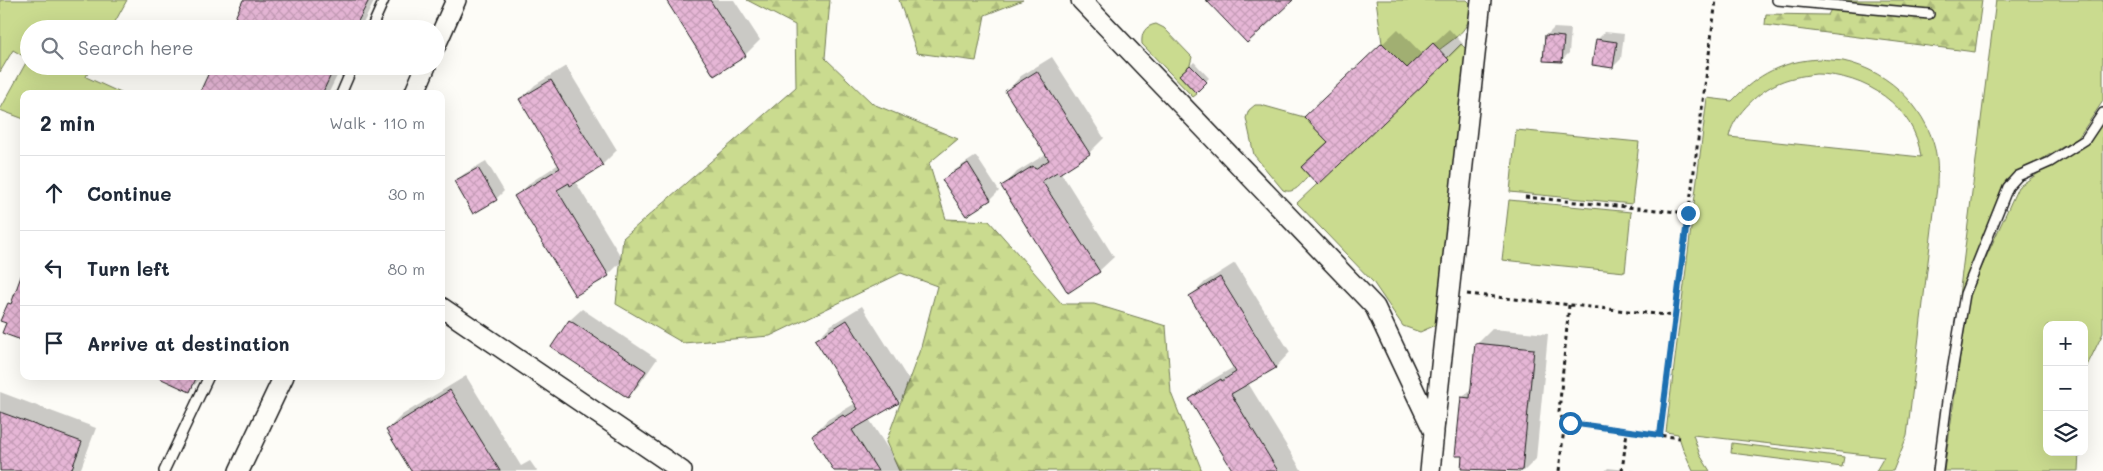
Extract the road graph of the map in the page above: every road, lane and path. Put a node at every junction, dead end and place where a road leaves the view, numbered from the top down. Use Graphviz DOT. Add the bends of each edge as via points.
graph roads {
  1 [pos="384,0"];
  2 [pos="456,0"];
  3 [pos="1481,0"];
  4 [pos="1716,0"];
  5 [pos="1778,0"];
  6 [pos="1090,3"];
  7 [pos="1929,14"];
  8 [pos="375,20"];
  9 [pos="445,25"];
  10 [pos="349,75"];
  11 [pos="422,75"];
  12 [pos="343,90"];
  13 [pos="416,90"];
  14 [pos="2103,113"];
  15 [pos="1525,197"];
  16 [pos="1688,213"];
  17 [pos="1450,292"];
  18 [pos="1569,305"];
  19 [pos="445,310"];
  20 [pos="1675,316"];
  21 [pos="207,380"];
  22 [pos="282,380"];
  23 [pos="1565,420"];
  24 [pos="1627,431"];
  25 [pos="1434,432"];
  26 [pos="1660,435"];
  27 [pos="1680,438"];
  28 [pos="164,471"];
  29 [pos="240,471"];
  30 [pos="682,471"];
  31 [pos="1430,471"];
  32 [pos="1559,471"];
  33 [pos="1622,471"];
  34 [pos="1938,471"];
  1 -- 8 [label="lane"];
  2 -- 9 [label="street"];
  3 -- 17 [label="street"];
  4 -- 16 [label="path"];
  5 -- 7 [label="lane"];
  6 -- 25 [label="street" via="1375,306"];
  10 -- 12 [label="lane"];
  11 -- 13 [label="street"];
  14 -- 34 [label="lane" via="2085,140 2050,162 2018,176 2008,187 1965,294"];
  15 -- 16 [label="path"];
  16 -- 20 [label="path"];
  17 -- 18 [label="path"];
  17 -- 25 [label="street"];
  18 -- 20 [label="path"];
  18 -- 23 [label="path" via="1558,412"];
  19 -- 30 [label="street"];
  20 -- 26 [label="path"];
  21 -- 28 [label="lane"];
  22 -- 29 [label="street"];
  23 -- 24 [label="path"];
  23 -- 32 [label="path"];
  24 -- 26 [label="path"];
  24 -- 33 [label="path"];
  25 -- 31 [label="street"];
  26 -- 27 [label="path"];
}
